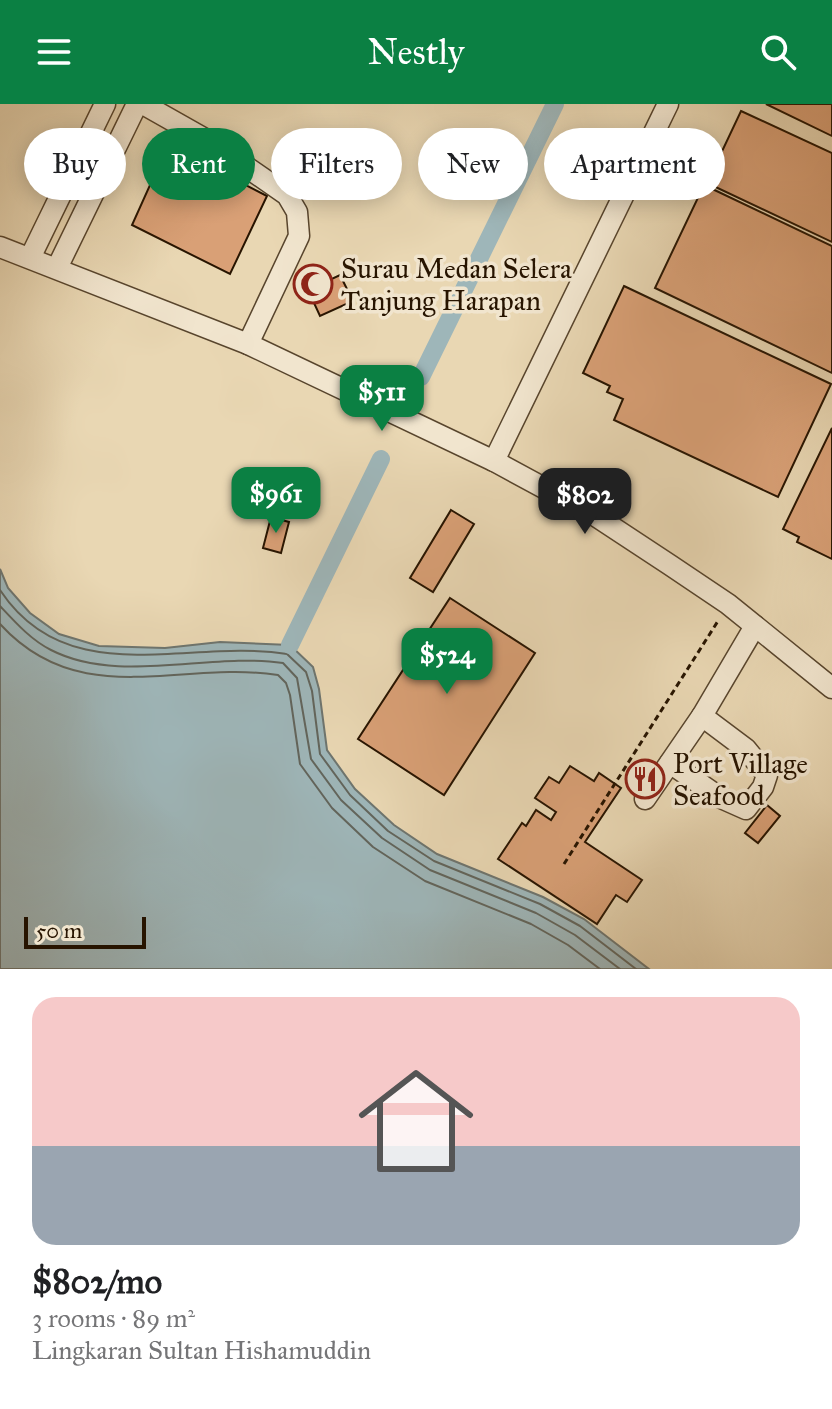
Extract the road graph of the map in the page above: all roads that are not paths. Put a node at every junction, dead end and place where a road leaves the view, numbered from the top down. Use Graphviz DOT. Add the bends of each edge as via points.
graph roads {
  1 [pos="105,104"];
  2 [pos="137,104"];
  3 [pos="143,104"];
  4 [pos="668,104"];
  5 [pos="2,252"];
  6 [pos="30,258"];
  7 [pos="57,268"];
  8 [pos="248,344"];
  9 [pos="494,461"];
  10 [pos="755,626"];
  11 [pos="832,688"];
  12 [pos="702,716"];
  13 [pos="670,763"];
  14 [pos="645,799"];
  1 -- 6 [label="street"];
  2 -- 7 [label="street"];
  3 -- 8 [label="street" via="287,195 297,212 299,236"];
  4 -- 9 [label="street"];
  5 -- 6 [label="street"];
  6 -- 7 [label="street"];
  7 -- 8 [label="street"];
  8 -- 9 [label="street"];
  9 -- 10 [label="street" via="594,515"];
  10 -- 11 [label="street"];
  10 -- 12 [label="street"];
  12 -- 13 [label="street"];
  12 -- 13 [label="street" via="746,749 767,775 763,787 746,809"];
  13 -- 14 [label="street"];
}
